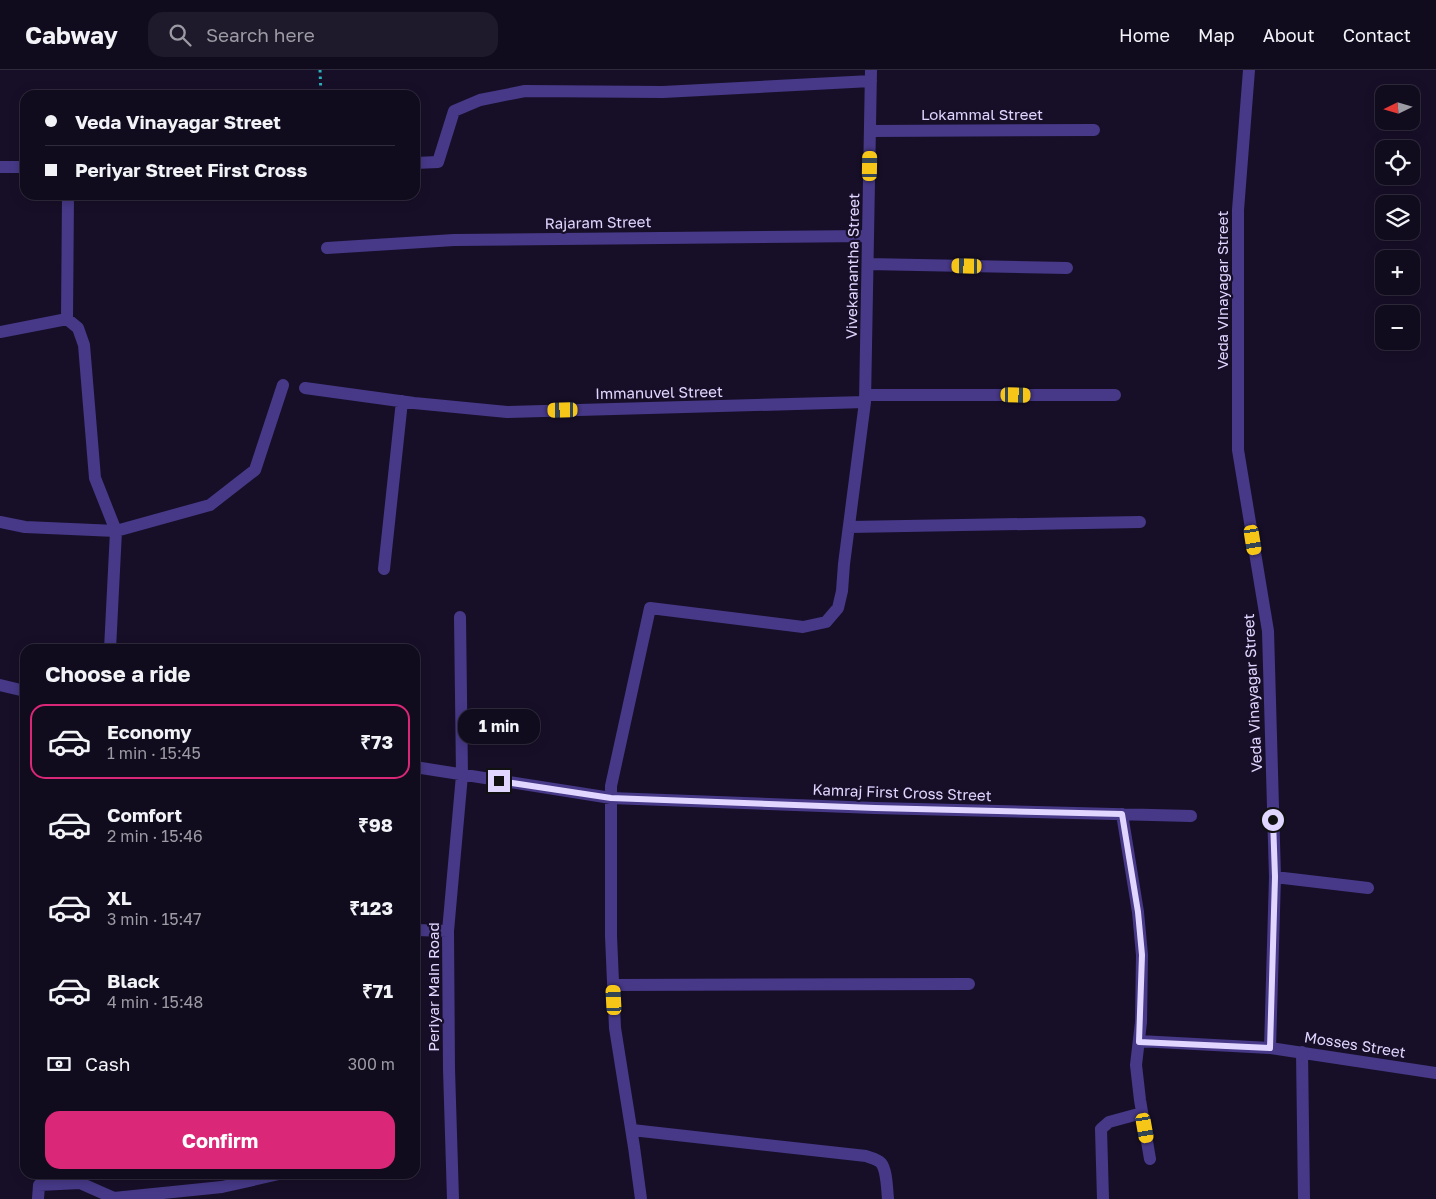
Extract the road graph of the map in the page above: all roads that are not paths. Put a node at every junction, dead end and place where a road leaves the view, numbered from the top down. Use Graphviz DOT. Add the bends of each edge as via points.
graph roads {
  1 [pos="1249,70"];
  2 [pos="871,75"];
  3 [pos="1094,130"];
  4 [pos="870,131"];
  5 [pos="420,162"];
  6 [pos="20,167"];
  7 [pos="0,168"];
  8 [pos="68,200"];
  9 [pos="868,236"];
  10 [pos="328,248"];
  11 [pos="868,264"];
  12 [pos="1067,268"];
  13 [pos="67,319"];
  14 [pos="0,332"];
  15 [pos="283,385"];
  16 [pos="305,388"];
  17 [pos="1115,395"];
  18 [pos="866,399"];
  19 [pos="402,401"];
  20 [pos="0,522"];
  21 [pos="1140,522"];
  22 [pos="849,527"];
  23 [pos="116,531"];
  24 [pos="384,569"];
  25 [pos="460,617"];
  26 [pos="110,644"];
  27 [pos="0,685"];
  28 [pos="20,690"];
  29 [pos="420,767"];
  30 [pos="462,775"];
  31 [pos="611,798"];
  32 [pos="1122,814"];
  33 [pos="1191,816"];
  34 [pos="1275,877"];
  35 [pos="1368,888"];
  36 [pos="420,930"];
  37 [pos="448,931"];
  38 [pos="969,984"];
  39 [pos="613,986"];
  40 [pos="1139,1042"];
  41 [pos="1270,1048"];
  42 [pos="1302,1052"];
  43 [pos="1436,1073"];
  44 [pos="1142,1113"];
  45 [pos="632,1130"];
  46 [pos="1150,1159"];
  47 [pos="39,1179"];
  48 [pos="257,1179"];
  49 [pos="38,1199"];
  50 [pos="453,1199"];
  51 [pos="641,1199"];
  52 [pos="888,1199"];
  53 [pos="1103,1199"];
  54 [pos="1304,1199"];
  1 -- 34 [label="street, Veda Vinayagar Street" via="1238,210 1238,450 1268,631"];
  2 -- 4 [label="street, Vivekanantha Street"];
  2 -- 5 [label="street" via="663,92 525,91 480,100 454,111 438,162"];
  3 -- 4 [label="street, Lokammal Street"];
  4 -- 9 [label="street, Vivekanantha Street"];
  6 -- 7 [label="street"];
  8 -- 13 [label="street"];
  9 -- 10 [label="street, Rajaram Street" via="454,240"];
  9 -- 11 [label="street, Vivekanantha Street"];
  11 -- 12 [label="street"];
  11 -- 18 [label="street, Vivekanantha Street"];
  13 -- 14 [label="street"];
  13 -- 23 [label="street" via="78,328 84,345 95,478"];
  15 -- 23 [label="street" via="255,470 210,505"];
  16 -- 19 [label="street, Immanuvel Street"];
  17 -- 18 [label="street, Immanuvel Street"];
  18 -- 19 [label="street, Immanuvel Street" via="507,412"];
  18 -- 22 [label="street, Vivekanantha Street"];
  19 -- 24 [label="street"];
  20 -- 23 [label="street"];
  21 -- 22 [label="street"];
  22 -- 31 [label="street, Vivekanantha Street" via="838,608 826,622 803,627 650,608"];
  23 -- 26 [label="street"];
  25 -- 30 [label="street, Periyar Main Road"];
  27 -- 28 [label="street"];
  29 -- 30 [label="street, Kamraj First Cross Street"];
  30 -- 31 [label="street, Kamraj First Cross Street"];
  30 -- 37 [label="street, Periyar Main Road"];
  31 -- 32 [label="street, Kamraj First Cross Street"];
  31 -- 39 [label="street"];
  32 -- 33 [label="street, Kamraj First Cross Street"];
  32 -- 40 [label="street" via="1142,955"];
  34 -- 35 [label="street"];
  34 -- 41 [label="street, Veda Vinayagar Street"];
  36 -- 37 [label="street"];
  37 -- 50 [label="street, Periyar Main Road"];
  38 -- 39 [label="street"];
  39 -- 45 [label="street" via="615,1028"];
  40 -- 41 [label="street, Mosses Street"];
  40 -- 44 [label="street" via="1136,1065"];
  41 -- 42 [label="street, Mosses Street"];
  42 -- 43 [label="street, Mosses Street"];
  42 -- 54 [label="street"];
  44 -- 46 [label="street"];
  44 -- 53 [label="street" via="1109,1122 1101,1129"];
  45 -- 51 [label="street"];
  45 -- 52 [label="street" via="866,1156 882,1164"];
  47 -- 48 [label="street" via="80,1183 114,1198 222,1187"];
  47 -- 49 [label="street"];
}
